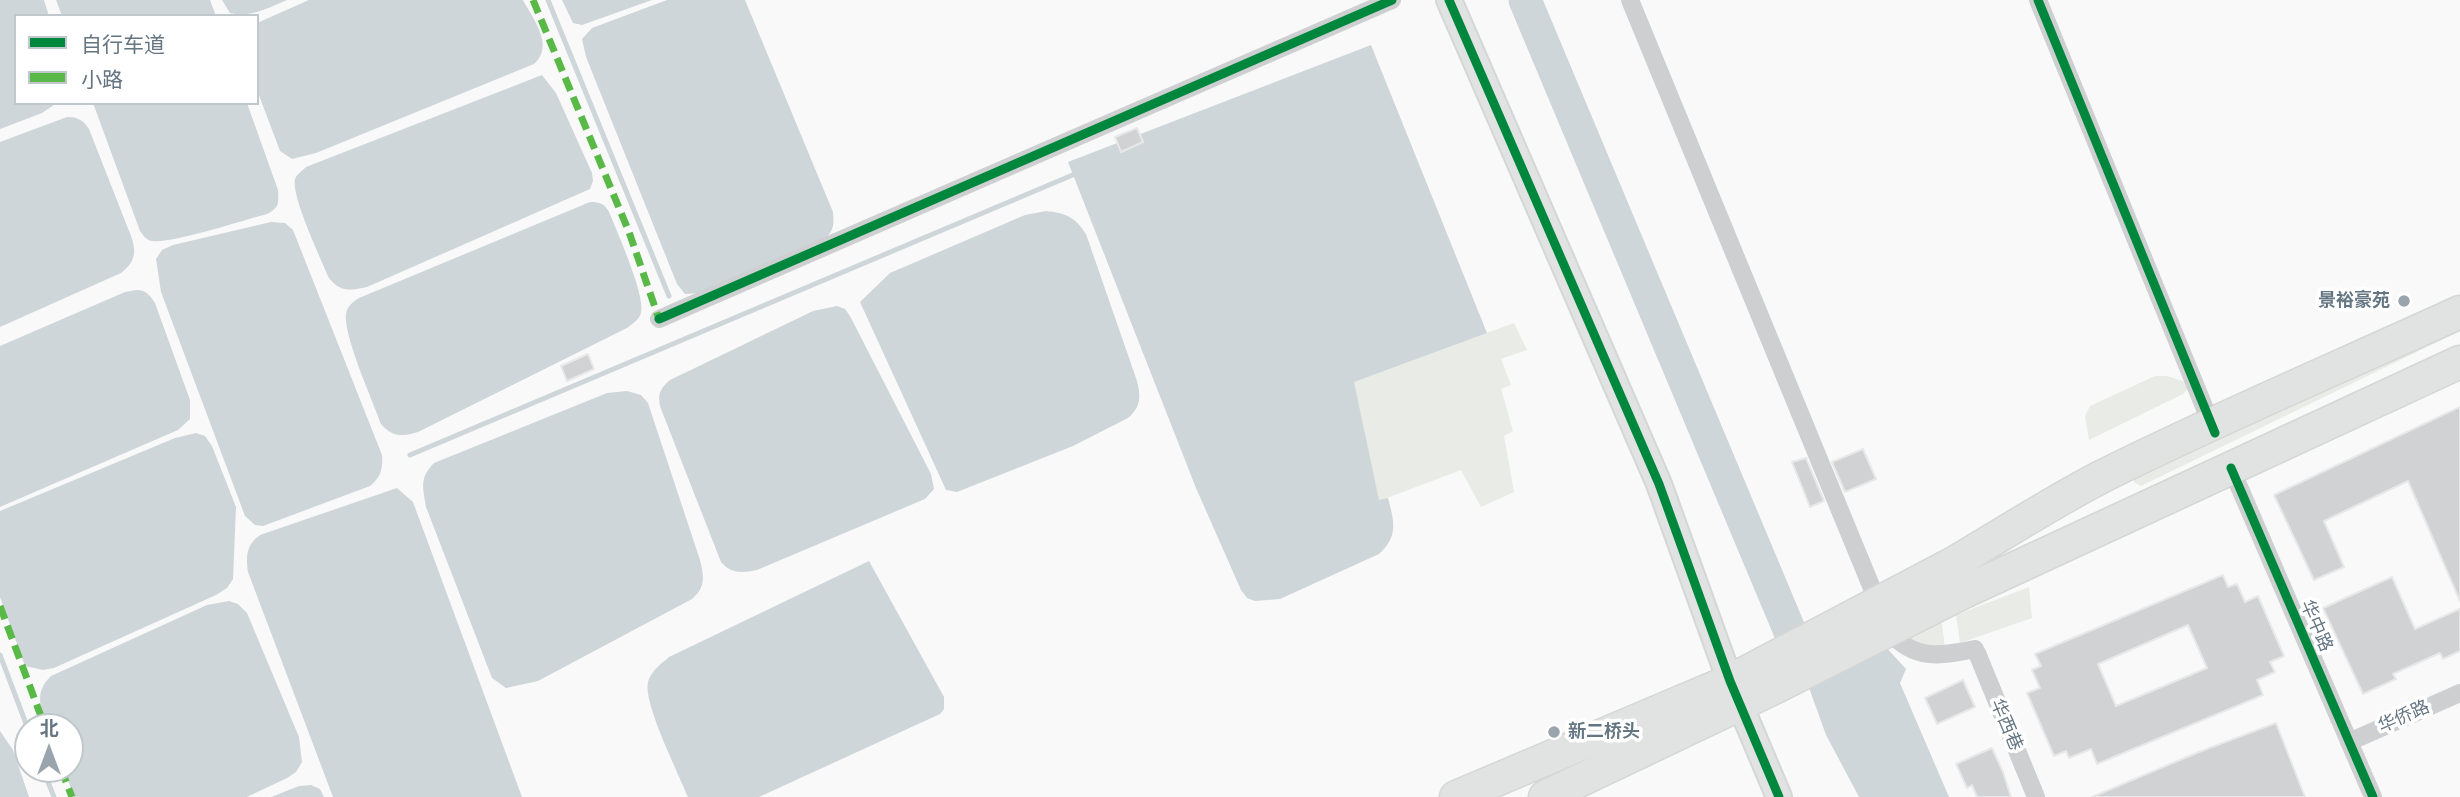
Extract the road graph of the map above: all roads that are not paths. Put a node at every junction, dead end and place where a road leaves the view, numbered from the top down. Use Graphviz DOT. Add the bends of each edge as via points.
graph roads {
  1 [pos="1392,0"];
  2 [pos="1449,0"];
  3 [pos="1630,0"];
  4 [pos="2038,0"];
  5 [pos="2460,312"];
  6 [pos="659,319"];
  7 [pos="2460,362"];
  8 [pos="2215,433"];
  9 [pos="2231,468"];
  10 [pos="1961,576"];
  11 [pos="1735,693"];
  12 [pos="2460,693"];
  13 [pos="2349,742"];
  14 [pos="1455,797"];
  15 [pos="1545,797"];
  16 [pos="1779,797"];
  17 [pos="2036,797"];
  18 [pos="2373,797"];
  1 -- 6 [label="street"];
  2 -- 11 [label="street" via="1659,484"];
  3 -- 17 [label="street, 华西巷" via="1887,626 1900,644 1923,653 1976,651"];
  4 -- 8 [label="street"];
  5 -- 10 [label="highway" via="2229,414 2098,479"];
  7 -- 9 [label="highway"];
  9 -- 10 [label="highway"];
  9 -- 13 [label="street, 华中路"];
  10 -- 11 [label="highway, bridge"];
  11 -- 14 [label="highway"];
  11 -- 15 [label="highway"];
  11 -- 16 [label="street"];
  12 -- 13 [label="street, 华侨路"];
  13 -- 18 [label="street, 华中路"];
}
